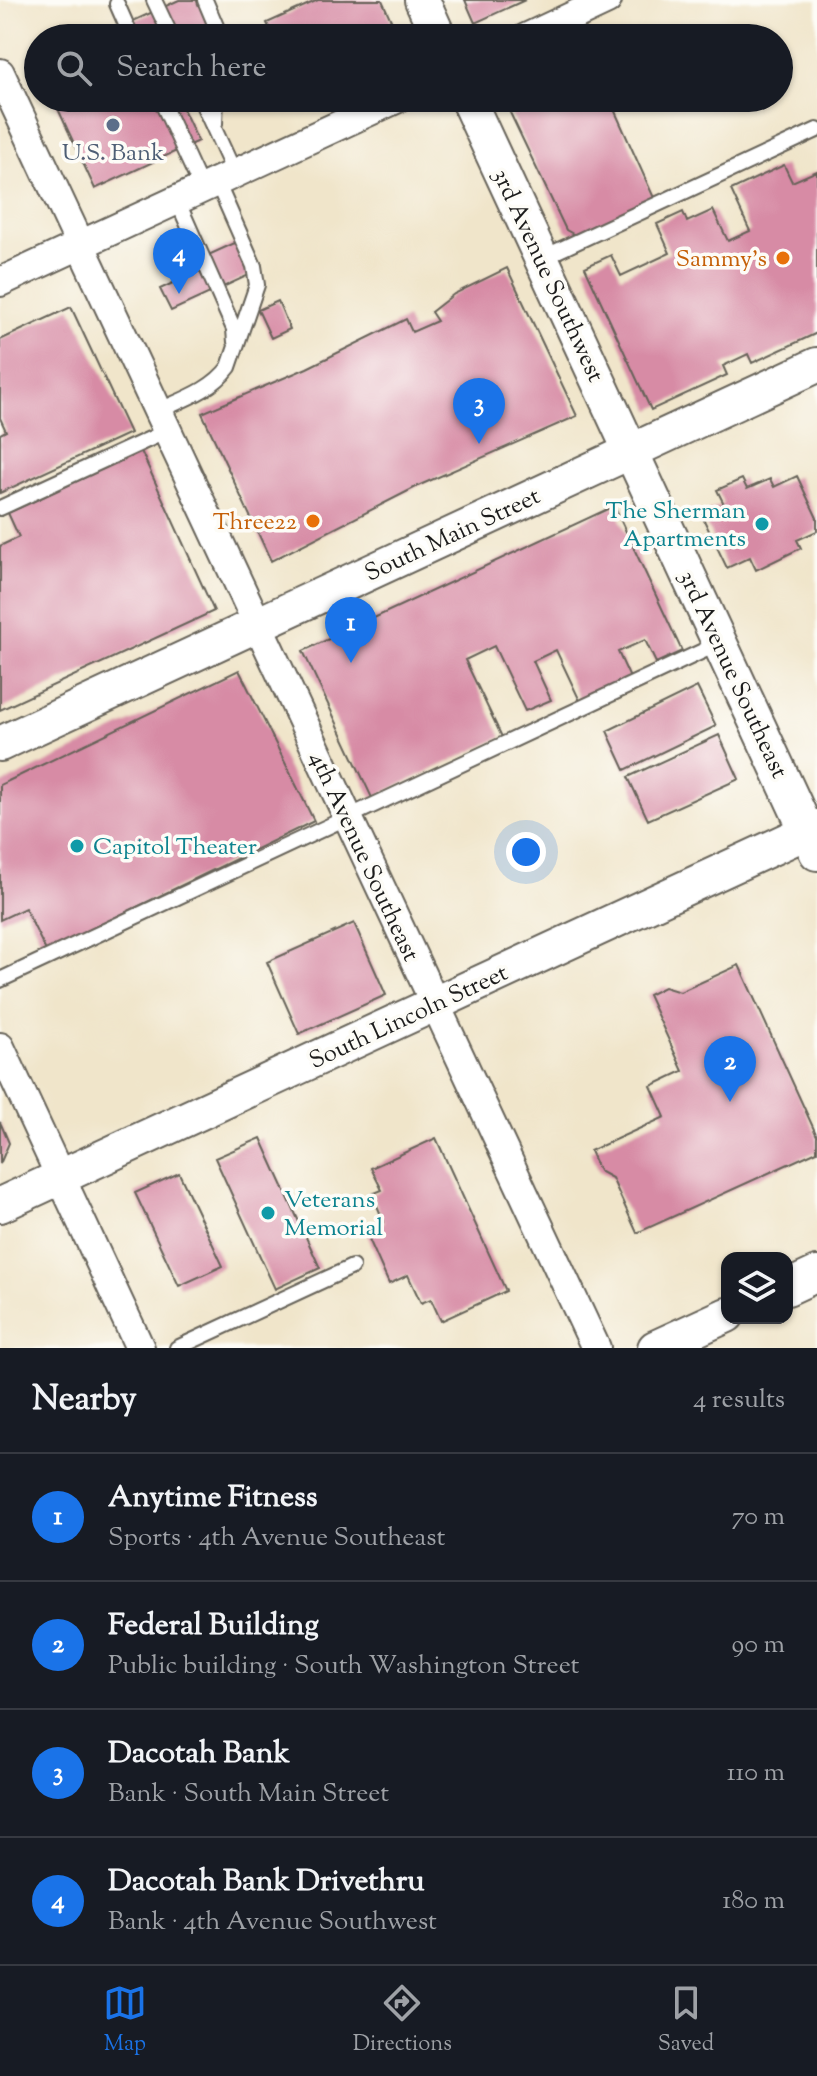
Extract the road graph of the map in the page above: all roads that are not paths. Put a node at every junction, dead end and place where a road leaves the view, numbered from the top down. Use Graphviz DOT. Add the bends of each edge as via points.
graph roads {
  1 [pos="154,0"];
  2 [pos="205,0"];
  3 [pos="422,0"];
  4 [pos="607,0"];
  5 [pos="117,4"];
  6 [pos="126,24"];
  7 [pos="165,24"];
  8 [pos="215,24"];
  9 [pos="433,24"];
  10 [pos="556,24"];
  11 [pos="0,73"];
  12 [pos="168,112"];
  13 [pos="206,112"];
  14 [pos="216,112"];
  15 [pos="368,112"];
  16 [pos="473,112"];
  17 [pos="817,130"];
  18 [pos="216,133"];
  19 [pos="208,186"];
  20 [pos="81,244"];
  21 [pos="541,258"];
  22 [pos="0,282"];
  23 [pos="235,347"];
  24 [pos="817,365"];
  25 [pos="162,421"];
  26 [pos="631,451"];
  27 [pos="0,508"];
  28 [pos="256,624"];
  29 [pos="720,643"];
  30 [pos="0,744"];
  31 [pos="346,817"];
  32 [pos="814,837"];
  33 [pos="0,980"];
  34 [pos="435,1004"];
  35 [pos="0,1047"];
  36 [pos="61,1177"];
  37 [pos="0,1205"];
  38 [pos="352,1267"];
  39 [pos="817,1274"];
  40 [pos="793,1285"];
  41 [pos="721,1318"];
  42 [pos="140,1348"];
  43 [pos="177,1348"];
  44 [pos="596,1348"];
  45 [pos="655,1348"];
  1 -- 7 [label="lane"];
  2 -- 8 [label="lane"];
  3 -- 9 [label="street"];
  4 -- 10 [label="street"];
  5 -- 6 [label="lane"];
  11 -- 20 [label="street, 4th Avenue Southeast"];
  12 -- 19 [label="lane"];
  13 -- 18 [label="lane"];
  14 -- 18 [label="lane"];
  15 -- 19 [label="street"];
  16 -- 21 [label="street, 3rd Avenue Southwest"];
  17 -- 21 [label="lane"];
  18 -- 19 [label="lane"];
  19 -- 20 [label="street"];
  19 -- 23 [label="lane"];
  19 -- 23 [label="lane" via="254,266 257,285"];
  20 -- 22 [label="street"];
  20 -- 25 [label="street, 4th Avenue Southeast"];
  21 -- 26 [label="street, 3rd Avenue Southwest"];
  23 -- 25 [label="lane" via="221,378"];
  24 -- 26 [label="street, South Main Street"];
  25 -- 27 [label="lane"];
  25 -- 28 [label="street, 4th Avenue Southeast"];
  26 -- 28 [label="street, South Main Street"];
  26 -- 29 [label="street, 3rd Avenue Southeast"];
  28 -- 30 [label="street, South Main Street"];
  28 -- 31 [label="street, 4th Avenue Southeast"];
  29 -- 31 [label="lane"];
  29 -- 32 [label="street, 3rd Avenue Southeast"];
  31 -- 33 [label="lane"];
  31 -- 34 [label="street, 4th Avenue Southeast"];
  32 -- 34 [label="street, South Lincoln Street"];
  34 -- 36 [label="street, South Lincoln Street"];
  34 -- 44 [label="street, 4th Avenue Southeast"];
  35 -- 36 [label="street"];
  36 -- 37 [label="street, South Lincoln Street"];
  36 -- 42 [label="street"];
  38 -- 43 [label="lane"];
  39 -- 40 [label="street"];
  41 -- 45 [label="street"];
}
